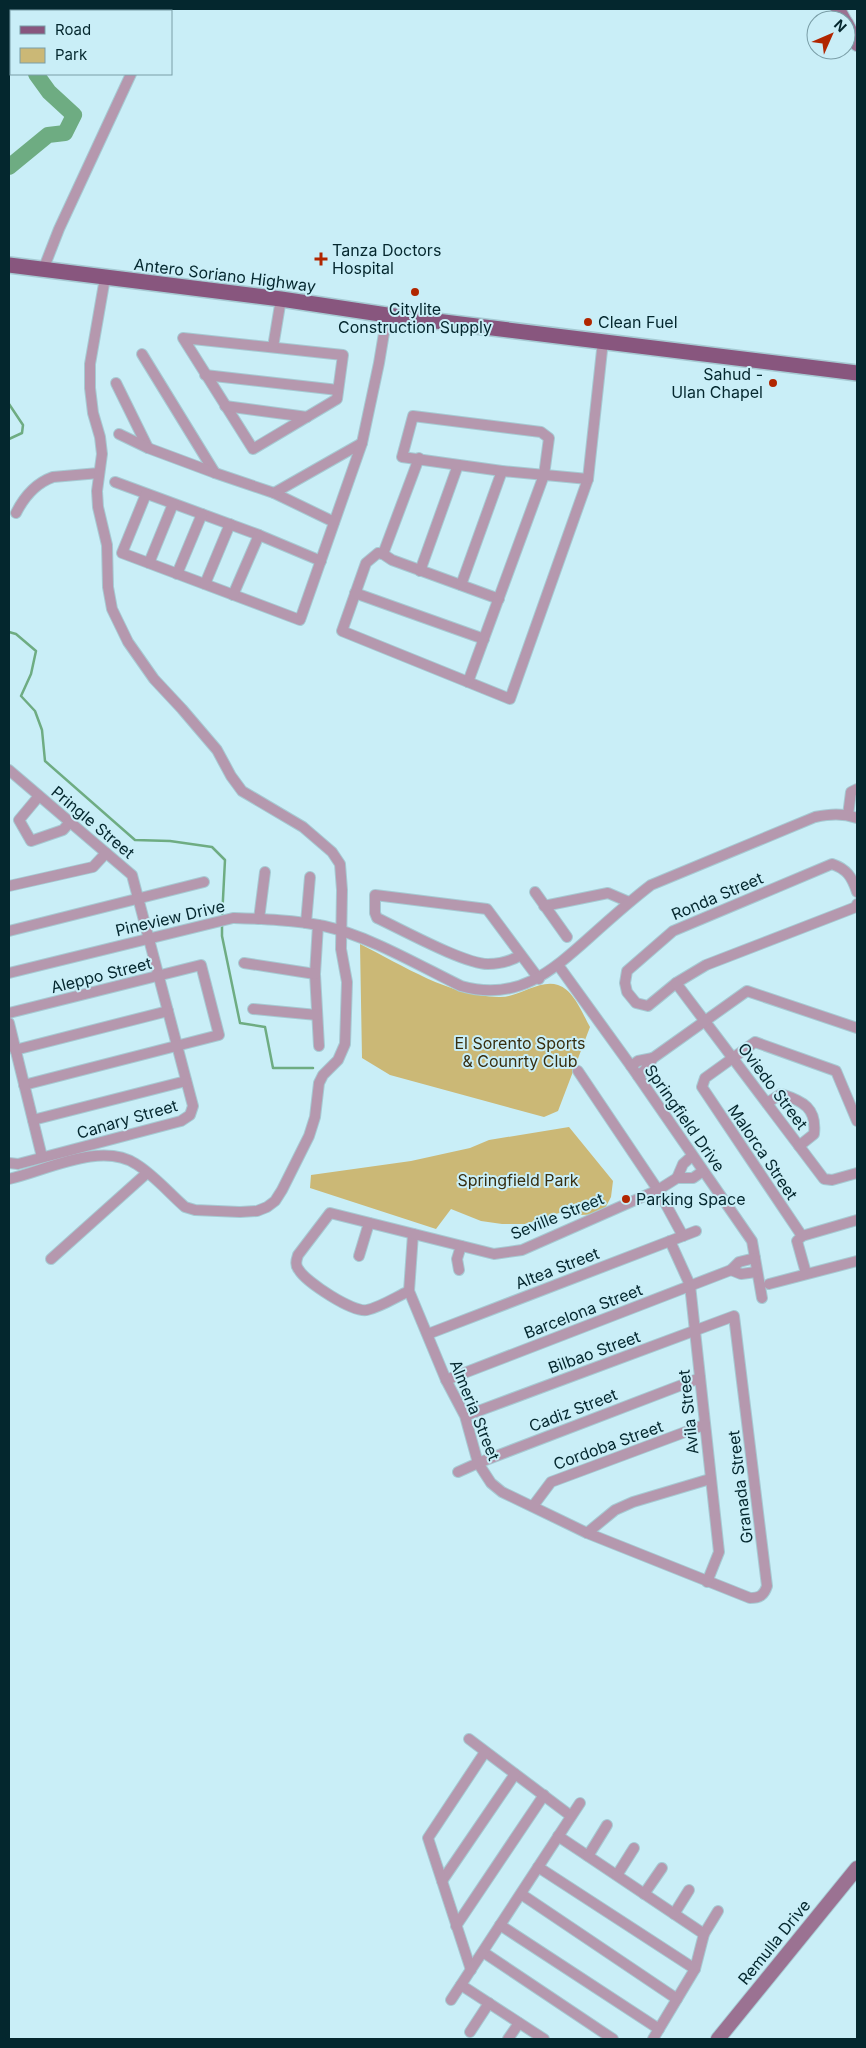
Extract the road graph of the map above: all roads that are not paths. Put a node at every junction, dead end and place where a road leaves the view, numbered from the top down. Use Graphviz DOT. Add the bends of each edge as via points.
graph roads {
  1 [pos="131,75"];
  2 [pos="11,267"];
  3 [pos="39,269"];
  4 [pos="105,278"];
  5 [pos="281,298"];
  6 [pos="387,315"];
  7 [pos="604,341"];
  8 [pos="273,347"];
  9 [pos="142,354"];
  10 [pos="857,373"];
  11 [pos="205,375"];
  12 [pos="116,383"];
  13 [pos="338,390"];
  14 [pos="224,406"];
  15 [pos="306,417"];
  16 [pos="119,434"];
  17 [pos="362,443"];
  18 [pos="148,448"];
  19 [pos="419,458"];
  20 [pos="458,465"];
  21 [pos="502,471"];
  22 [pos="99,473"];
  23 [pos="215,473"];
  24 [pos="544,475"];
  25 [pos="588,479"];
  26 [pos="116,482"];
  27 [pos="274,493"];
  28 [pos="146,494"];
  29 [pos="173,504"];
  30 [pos="16,514"];
  31 [pos="202,514"];
  32 [pos="334,522"];
  33 [pos="230,524"];
  34 [pos="258,535"];
  35 [pos="383,554"];
  36 [pos="321,561"];
  37 [pos="149,563"];
  38 [pos="420,571"];
  39 [pos="177,574"];
  40 [pos="205,584"];
  41 [pos="461,585"];
  42 [pos="355,593"];
  43 [pos="233,595"];
  44 [pos="499,599"];
  45 [pos="484,639"];
  46 [pos="468,682"];
  47 [pos="9,770"];
  48 [pos="857,789"];
  49 [pos="39,796"];
  50 [pos="852,817"];
  51 [pos="70,822"];
  52 [pos="106,853"];
  53 [pos="265,872"];
  54 [pos="310,877"];
  55 [pos="204,882"];
  56 [pos="9,886"];
  57 [pos="535,892"];
  58 [pos="857,892"];
  59 [pos="139,899"];
  60 [pos="630,902"];
  61 [pos="857,904"];
  62 [pos="544,906"];
  63 [pos="259,919"];
  64 [pos="306,923"];
  65 [pos="318,925"];
  66 [pos="9,931"];
  67 [pos="340,932"];
  68 [pos="150,937"];
  69 [pos="566,937"];
  70 [pos="522,955"];
  71 [pos="244,963"];
  72 [pos="558,965"];
  73 [pos="9,973"];
  74 [pos="315,974"];
  75 [pos="159,975"];
  76 [pos="538,979"];
  77 [pos="676,983"];
  78 [pos="253,1008"];
  79 [pos="168,1011"];
  80 [pos="9,1013"];
  81 [pos="316,1015"];
  82 [pos="705,1020"];
  83 [pos="9,1023"];
  84 [pos="857,1028"];
  85 [pos="319,1046"];
  86 [pos="177,1047"];
  87 [pos="15,1050"];
  88 [pos="653,1058"];
  89 [pos="733,1058"];
  90 [pos="631,1066"];
  91 [pos="578,1071"];
  92 [pos="638,1076"];
  93 [pos="186,1081"];
  94 [pos="24,1085"];
  95 [pos="767,1103"];
  96 [pos="33,1120"];
  97 [pos="857,1121"];
  98 [pos="799,1146"];
  99 [pos="692,1156"];
  100 [pos="42,1157"];
  101 [pos="9,1163"];
  102 [pos="704,1171"];
  103 [pos="147,1173"];
  104 [pos="857,1173"];
  105 [pos="677,1178"];
  106 [pos="9,1179"];
  107 [pos="658,1190"];
  108 [pos="857,1220"];
  109 [pos="369,1223"];
  110 [pos="696,1231"];
  111 [pos="414,1234"];
  112 [pos="683,1236"];
  113 [pos="802,1236"];
  114 [pos="670,1241"];
  115 [pos="461,1246"];
  116 [pos="359,1256"];
  117 [pos="755,1258"];
  118 [pos="51,1259"];
  119 [pos="857,1261"];
  120 [pos="459,1270"];
  121 [pos="731,1270"];
  122 [pos="756,1272"];
  123 [pos="806,1273"];
  124 [pos="770,1284"];
  125 [pos="690,1285"];
  126 [pos="409,1291"];
  127 [pos="762,1298"];
  128 [pos="734,1316"];
  129 [pos="695,1331"];
  130 [pos="428,1334"];
  131 [pos="700,1378"];
  132 [pos="446,1380"];
  133 [pos="465,1416"];
  134 [pos="704,1425"];
  135 [pos="478,1462"];
  136 [pos="458,1472"];
  137 [pos="710,1479"];
  138 [pos="533,1506"];
  139 [pos="587,1533"];
  140 [pos="707,1582"];
  141 [pos="469,1739"];
  142 [pos="485,1752"];
  143 [pos="515,1774"];
  144 [pos="544,1795"];
  145 [pos="580,1803"];
  146 [pos="571,1816"];
  147 [pos="607,1825"];
  148 [pos="558,1836"];
  149 [pos="634,1848"];
  150 [pos="588,1856"];
  151 [pos="538,1867"];
  152 [pos="662,1868"];
  153 [pos="857,1868"];
  154 [pos="617,1876"];
  155 [pos="442,1881"];
  156 [pos="689,1890"];
  157 [pos="521,1894"];
  158 [pos="644,1894"];
  159 [pos="718,1911"];
  160 [pos="674,1914"];
  161 [pos="500,1925"];
  162 [pos="456,1926"];
  163 [pos="704,1934"];
  164 [pos="483,1952"];
  165 [pos="695,1969"];
  166 [pos="470,1970"];
  167 [pos="461,1985"];
  168 [pos="677,1999"];
  169 [pos="451,2000"];
  170 [pos="489,2003"];
  171 [pos="519,2023"];
  172 [pos="659,2029"];
  173 [pos="470,2032"];
  174 [pos="508,2039"];
  175 [pos="544,2039"];
  176 [pos="613,2039"];
  177 [pos="653,2039"];
  178 [pos="718,2039"];
  1 -- 3 [label="street"];
  2 -- 3 [label="main road, Antero Soriano Highway"];
  3 -- 4 [label="main road, Antero Soriano Highway"];
  4 -- 5 [label="main road, Antero Soriano Highway"];
  4 -- 22 [label="street" via="90,364 92,405 102,454"];
  5 -- 6 [label="main road, Antero Soriano Highway"];
  5 -- 8 [label="street"];
  6 -- 7 [label="main road, Antero Soriano Highway"];
  6 -- 17 [label="street"];
  7 -- 10 [label="main road, Antero Soriano Highway"];
  7 -- 25 [label="street"];
  8 -- 11 [label="street" via="183,338"];
  8 -- 13 [label="street" via="343,355"];
  9 -- 23 [label="street"];
  11 -- 13 [label="street"];
  11 -- 14 [label="street"];
  12 -- 18 [label="street"];
  13 -- 15 [label="street" via="337,399"];
  14 -- 15 [label="street"];
  14 -- 15 [label="street" via="253,449"];
  16 -- 18 [label="street"];
  17 -- 27 [label="street"];
  17 -- 32 [label="street"];
  18 -- 23 [label="street"];
  19 -- 20 [label="street"];
  19 -- 24 [label="street" via="402,457 413,416 546,434 549,438"];
  19 -- 35 [label="street"];
  20 -- 21 [label="street"];
  20 -- 38 [label="street"];
  21 -- 24 [label="street"];
  21 -- 41 [label="street"];
  22 -- 30 [label="street" via="53,476 32,490"];
  22 -- 67 [label="street" via="98,506 106,545 108,587 112,609 128,642 154,680 217,750 242,792 303,827 332,852 340,864"];
  23 -- 27 [label="street"];
  24 -- 25 [label="street"];
  24 -- 44 [label="street"];
  25 -- 46 [label="street" via="510,699"];
  26 -- 28 [label="street"];
  27 -- 32 [label="street"];
  28 -- 29 [label="street"];
  28 -- 37 [label="street" via="122,553"];
  29 -- 31 [label="street"];
  29 -- 37 [label="street"];
  31 -- 33 [label="street"];
  31 -- 39 [label="street"];
  32 -- 36 [label="street"];
  33 -- 34 [label="street"];
  33 -- 40 [label="street"];
  34 -- 36 [label="street"];
  34 -- 43 [label="street"];
  35 -- 38 [label="street"];
  35 -- 42 [label="street" via="378,553 366,563"];
  36 -- 43 [label="street" via="300,620"];
  37 -- 39 [label="street"];
  38 -- 41 [label="street"];
  39 -- 40 [label="street"];
  40 -- 43 [label="street"];
  41 -- 44 [label="street"];
  42 -- 45 [label="street"];
  42 -- 46 [label="street" via="342,631"];
  44 -- 45 [label="street"];
  45 -- 46 [label="street"];
  47 -- 49 [label="street, Pringle Street"];
  48 -- 50 [label="street" via="851,792"];
  49 -- 51 [label="street, Pringle Street"];
  49 -- 51 [label="street" via="18,820 31,841 63,830"];
  50 -- 60 [label="street" via="831,814 815,817 651,885"];
  51 -- 52 [label="street, Pringle Street"];
  52 -- 56 [label="street" via="93,867"];
  52 -- 59 [label="street, Pringle Street" via="132,875"];
  53 -- 63 [label="street"];
  54 -- 64 [label="street"];
  55 -- 59 [label="street"];
  57 -- 62 [label="street"];
  58 -- 77 [label="street, Ronda Street" via="852,877 832,864 673,931 627,971 625,983 627,992 636,1003 648,1006"];
  59 -- 66 [label="street"];
  59 -- 68 [label="street, Pringle Street"];
  60 -- 62 [label="street" via="608,893"];
  60 -- 72 [label="street"];
  61 -- 77 [label="street, Ronda Street" via="706,965"];
  62 -- 69 [label="street"];
  63 -- 64 [label="street, Pineview Drive"];
  63 -- 68 [label="street, Pineview Drive" via="233,918"];
  64 -- 65 [label="street, Pineview Drive"];
  65 -- 67 [label="street, Pineview Drive"];
  65 -- 74 [label="street"];
  67 -- 76 [label="street" via="461,986 507,990"];
  67 -- 103 [label="street" via="346,982 344,1044 338,1060 319,1083 312,1128 275,1201 257,1211 195,1210 185,1207"];
  68 -- 73 [label="street, Pineview Drive"];
  68 -- 75 [label="street, Canary Street"];
  70 -- 70 [label="street" via="488,909 375,895 377,918 468,960 501,963"];
  70 -- 76 [label="street"];
  71 -- 74 [label="street"];
  72 -- 76 [label="street"];
  72 -- 90 [label="street, Springfield Drive"];
  74 -- 81 [label="street"];
  75 -- 79 [label="street, Canary Street"];
  75 -- 80 [label="street, Aleppo Street"];
  75 -- 86 [label="street, Aleppo Street" via="200,965 219,1035"];
  77 -- 82 [label="street, Oviedo Street"];
  78 -- 81 [label="street"];
  79 -- 86 [label="street, Canary Street"];
  79 -- 87 [label="street"];
  81 -- 85 [label="street"];
  82 -- 84 [label="street" via="746,990"];
  82 -- 88 [label="street"];
  82 -- 89 [label="street, Oviedo Street"];
  83 -- 87 [label="street"];
  86 -- 93 [label="street, Canary Street"];
  86 -- 94 [label="street"];
  87 -- 94 [label="street"];
  88 -- 90 [label="street"];
  88 -- 92 [label="street"];
  89 -- 95 [label="street, Oviedo Street"];
  89 -- 97 [label="street, Malorca Street" via="755,1042 836,1071"];
  89 -- 113 [label="street, Malorca Street" via="704,1078 702,1087"];
  90 -- 92 [label="street, Springfield Drive"];
  91 -- 107 [label="street"];
  92 -- 99 [label="street, Springfield Drive"];
  93 -- 96 [label="street"];
  93 -- 100 [label="street, Canary Street" via="193,1106 186,1119"];
  94 -- 96 [label="street"];
  95 -- 98 [label="street, Oviedo Street"];
  95 -- 98 [label="street" via="781,1094 798,1099 807,1106 816,1121 814,1134"];
  96 -- 100 [label="street"];
  98 -- 104 [label="street, Oviedo Street" via="824,1179"];
  99 -- 102 [label="street, Springfield Drive"];
  99 -- 105 [label="street, Seville Street" via="683,1164"];
  100 -- 101 [label="street, Canary Street" via="18,1164"];
  102 -- 105 [label="street, Seville Street" via="693,1178"];
  102 -- 117 [label="street, Springfield Drive" via="752,1241"];
  103 -- 106 [label="street" via="134,1162 116,1156 95,1156"];
  103 -- 118 [label="street"];
  105 -- 107 [label="street, Seville Street"];
  107 -- 112 [label="street"];
  107 -- 115 [label="street, Seville Street" via="522,1250 494,1254"];
  108 -- 113 [label="street"];
  109 -- 111 [label="street"];
  109 -- 116 [label="street"];
  109 -- 126 [label="street" via="330,1212 298,1255 296,1263 299,1270 323,1291 350,1308 360,1310 368,1310"];
  110 -- 112 [label="street, Altea Street"];
  111 -- 115 [label="street, Seville Street"];
  111 -- 126 [label="street, Almeria Street"];
  112 -- 114 [label="street, Altea Street"];
  113 -- 123 [label="street" via="797,1241"];
  114 -- 125 [label="street, Avila Street"];
  114 -- 130 [label="street, Altea Street"];
  115 -- 120 [label="street"];
  117 -- 121 [label="street, Barcelona Street" via="739,1262"];
  117 -- 122 [label="street, Springfield Drive"];
  119 -- 123 [label="street"];
  121 -- 122 [label="street, Barcelona Street" via="741,1274"];
  121 -- 125 [label="street, Barcelona Street"];
  122 -- 127 [label="street, Springfield Drive"];
  123 -- 124 [label="street"];
  125 -- 129 [label="street, Avila Street"];
  125 -- 132 [label="street, Barcelona Street"];
  126 -- 130 [label="street, Almeria Street"];
  128 -- 129 [label="street, Bilbao Street"];
  128 -- 140 [label="street, Granada Street" via="767,1586 762,1596 750,1598"];
  129 -- 131 [label="street, Avila Street"];
  129 -- 133 [label="street, Bilbao Street"];
  130 -- 132 [label="street, Almeria Street"];
  131 -- 134 [label="street, Avila Street"];
  131 -- 135 [label="street, Cadiz Street"];
  132 -- 133 [label="street, Almeria Street"];
  133 -- 135 [label="street, Almeria Street"];
  134 -- 137 [label="street, Avila Street"];
  134 -- 138 [label="street, Cordoba Street" via="551,1482"];
  135 -- 136 [label="street, Cadiz Street"];
  135 -- 138 [label="street, Almeria Street" via="491,1483 502,1492"];
  137 -- 139 [label="street" via="633,1502 615,1510"];
  137 -- 140 [label="street, Avila Street" via="719,1552"];
  138 -- 139 [label="street, Almeria Street"];
  139 -- 140 [label="street, Almeria Street"];
  141 -- 142 [label="street"];
  142 -- 143 [label="street"];
  142 -- 155 [label="street" via="428,1838"];
  143 -- 144 [label="street"];
  143 -- 155 [label="street"];
  144 -- 146 [label="street"];
  144 -- 162 [label="street"];
  145 -- 146 [label="street"];
  146 -- 148 [label="street"];
  147 -- 150 [label="street"];
  148 -- 150 [label="street"];
  148 -- 151 [label="street"];
  149 -- 154 [label="street"];
  150 -- 154 [label="street"];
  151 -- 157 [label="street"];
  151 -- 165 [label="street"];
  152 -- 158 [label="street"];
  153 -- 178 [label="main road, Remulla Drive"];
  154 -- 158 [label="street"];
  155 -- 162 [label="street"];
  156 -- 160 [label="street"];
  157 -- 161 [label="street"];
  157 -- 168 [label="street"];
  158 -- 160 [label="street"];
  159 -- 163 [label="street"];
  160 -- 163 [label="street"];
  161 -- 164 [label="street"];
  161 -- 172 [label="street"];
  162 -- 166 [label="street"];
  163 -- 165 [label="street"];
  164 -- 166 [label="street"];
  164 -- 176 [label="street"];
  165 -- 168 [label="street"];
  166 -- 167 [label="street"];
  167 -- 169 [label="street"];
  167 -- 170 [label="street"];
  168 -- 172 [label="street"];
  170 -- 171 [label="street"];
  170 -- 173 [label="street"];
  171 -- 174 [label="street"];
  171 -- 175 [label="street"];
  172 -- 177 [label="street"];
}
